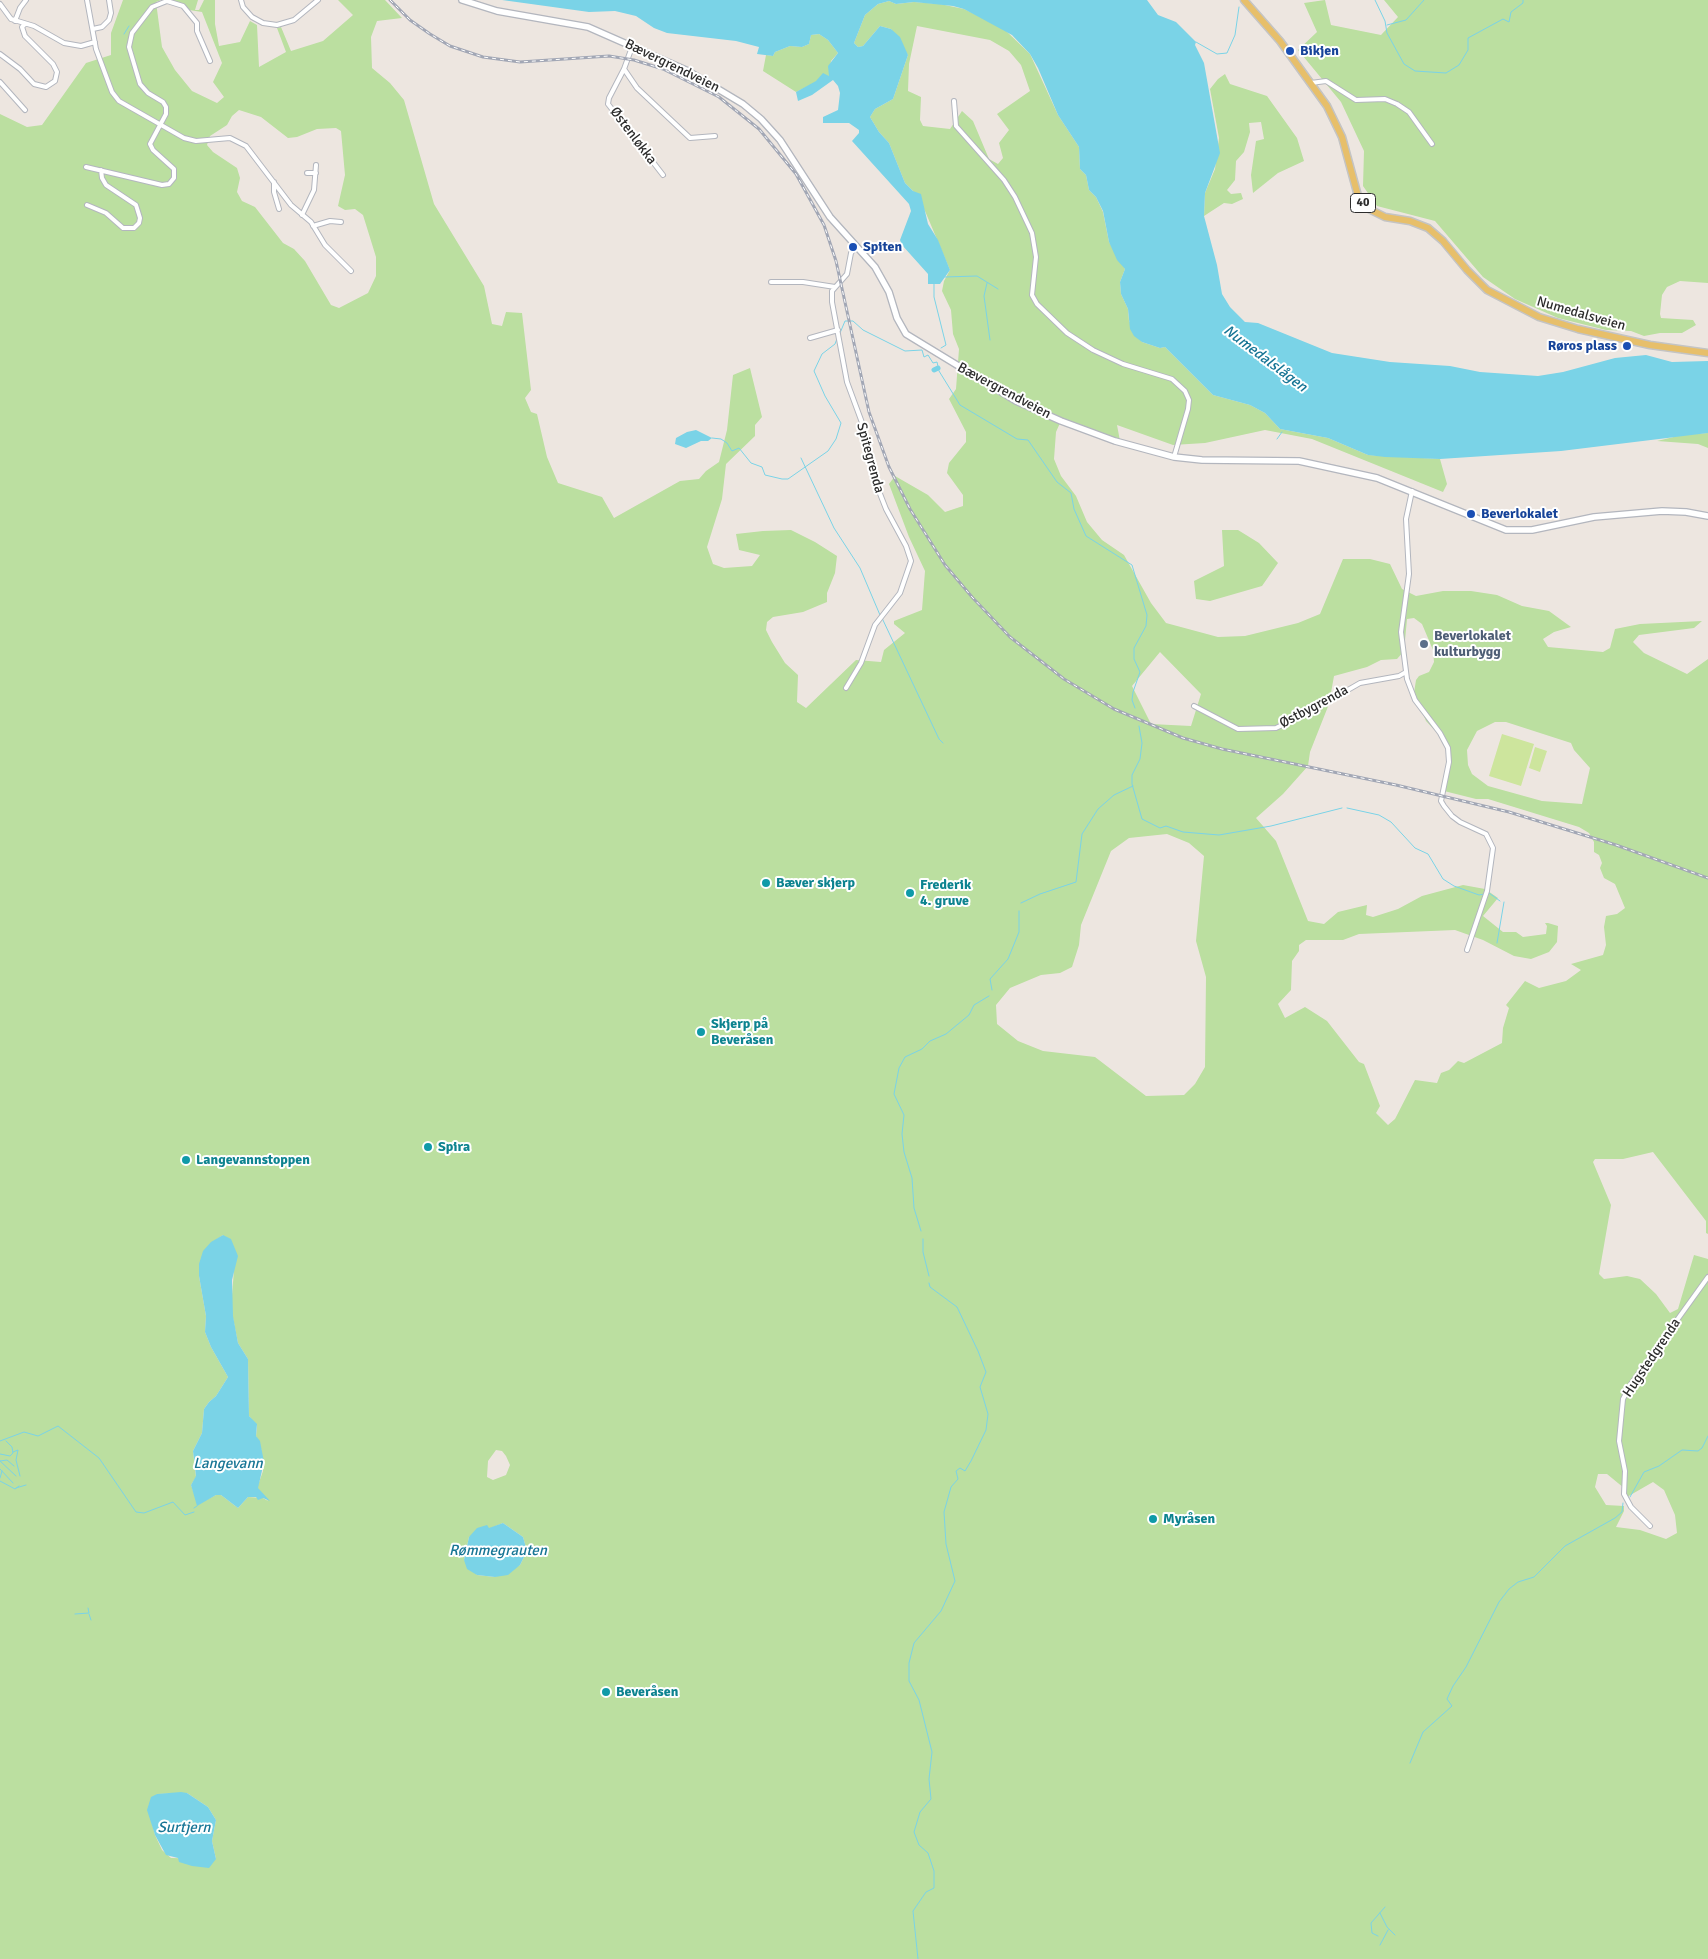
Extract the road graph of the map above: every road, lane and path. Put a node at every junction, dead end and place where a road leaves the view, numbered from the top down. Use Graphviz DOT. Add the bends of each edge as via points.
graph roads {
  1 [pos="26,0"];
  2 [pos="87,0"];
  3 [pos="109,0"];
  4 [pos="241,0"];
  5 [pos="318,0"];
  6 [pos="462,0"];
  7 [pos="1244,0"];
  8 [pos="0,4"];
  9 [pos="15,21"];
  10 [pos="25,24"];
  11 [pos="93,29"];
  12 [pos="95,42"];
  13 [pos="632,47"];
  14 [pos="0,54"];
  15 [pos="210,61"];
  16 [pos="624,69"];
  17 [pos="0,82"];
  18 [pos="1311,83"];
  19 [pos="118,87"];
  20 [pos="111,90"];
  21 [pos="954,101"];
  22 [pos="25,110"];
  23 [pos="160,125"];
  24 [pos="715,136"];
  25 [pos="1432,144"];
  26 [pos="316,165"];
  27 [pos="86,167"];
  28 [pos="102,170"];
  29 [pos="307,172"];
  30 [pos="316,173"];
  31 [pos="663,175"];
  32 [pos="274,182"];
  33 [pos="87,205"];
  34 [pos="279,209"];
  35 [pos="302,215"];
  36 [pos="341,222"];
  37 [pos="313,226"];
  38 [pos="856,246"];
  39 [pos="351,271"];
  40 [pos="771,282"];
  41 [pos="835,286"];
  42 [pos="838,330"];
  43 [pos="810,338"];
  44 [pos="1708,353"];
  45 [pos="1174,456"];
  46 [pos="1412,491"];
  47 [pos="1708,516"];
  48 [pos="1406,672"];
  49 [pos="846,688"];
  50 [pos="1194,706"];
  51 [pos="1467,950"];
  52 [pos="1708,1277"];
  53 [pos="1650,1526"];
  1 -- 9 [label="street"];
  2 -- 11 [label="street"];
  3 -- 11 [label="street" via="109,20 102,27"];
  4 -- 5 [label="street" via="252,17 277,25 294,20"];
  6 -- 13 [label="main road, Bævergrendveien" via="497,11 580,25"];
  7 -- 18 [label="main road, Numedalsveien / 40"];
  8 -- 9 [label="street"];
  9 -- 10 [label="street"];
  10 -- 12 [label="street" via="70,45"];
  10 -- 14 [label="street" via="22,27 25,36 53,64 57,72 55,81 46,87 34,84"];
  11 -- 12 [label="street"];
  12 -- 20 [label="street"];
  13 -- 16 [label="street, Østenløkka"];
  13 -- 38 [label="main road, Bævergrendveien" via="708,81 754,112 780,140 830,217"];
  15 -- 23 [label="street" via="197,31 197,23 179,4 161,2 149,10 130,37 130,52 137,79 166,108"];
  16 -- 24 [label="street" via="637,88 690,138"];
  16 -- 31 [label="street, Østenløkka" via="609,98 609,106"];
  17 -- 22 [label="street"];
  18 -- 25 [label="street" via="1326,81 1356,100 1386,99 1397,104 1409,112"];
  18 -- 44 [label="main road, Numedalsveien / 40" via="1339,129 1363,204 1381,215 1432,230 1487,290 1529,313 1561,324 1666,348"];
  19 -- 20 [label="street"];
  20 -- 23 [label="street" via="122,104"];
  21 -- 45 [label="street" via="956,126 1004,180 1032,233 1036,257 1032,295 1037,304 1067,333 1093,350 1123,364 1172,379 1186,391 1188,410"];
  23 -- 28 [label="street" via="151,145 174,169 171,183 162,185"];
  23 -- 32 [label="street" via="190,140 230,138 251,151"];
  26 -- 30 [label="street"];
  27 -- 28 [label="street"];
  28 -- 33 [label="street" via="106,185 136,205 139,223 134,228 123,228 106,213"];
  29 -- 30 [label="street"];
  30 -- 35 [label="street" via="314,190"];
  32 -- 34 [label="street"];
  32 -- 35 [label="street" via="290,206"];
  35 -- 37 [label="street"];
  36 -- 37 [label="street" via="330,220"];
  37 -- 39 [label="street" via="325,245"];
  38 -- 41 [label="street" via="850,253 847,274"];
  38 -- 45 [label="main road, Bævergrendveien" via="883,280 900,324 915,341 1034,410 1115,441"];
  40 -- 41 [label="street"];
  41 -- 42 [label="street, Spitegrenda" via="831,298"];
  42 -- 43 [label="street"];
  42 -- 49 [label="street, Spitegrenda" via="847,382 865,433 878,492 911,561 900,593 875,625 861,663"];
  45 -- 46 [label="main road, Bævergrendveien" via="1202,460 1306,462 1377,478"];
  46 -- 47 [label="main road, Bævergrendveien" via="1494,527 1512,531 1539,529 1601,516 1662,511"];
  46 -- 48 [label="street" via="1406,519 1409,574 1401,632"];
  48 -- 50 [label="street, Østbygrenda" via="1352,686 1276,728 1238,729"];
  48 -- 51 [label="street" via="1415,700 1448,748 1449,762 1441,801 1452,816 1482,831 1492,843 1487,891"];
  52 -- 53 [label="street, Hugstedgrenda" via="1623,1399 1619,1441 1625,1470 1624,1494 1631,1507"];
}
